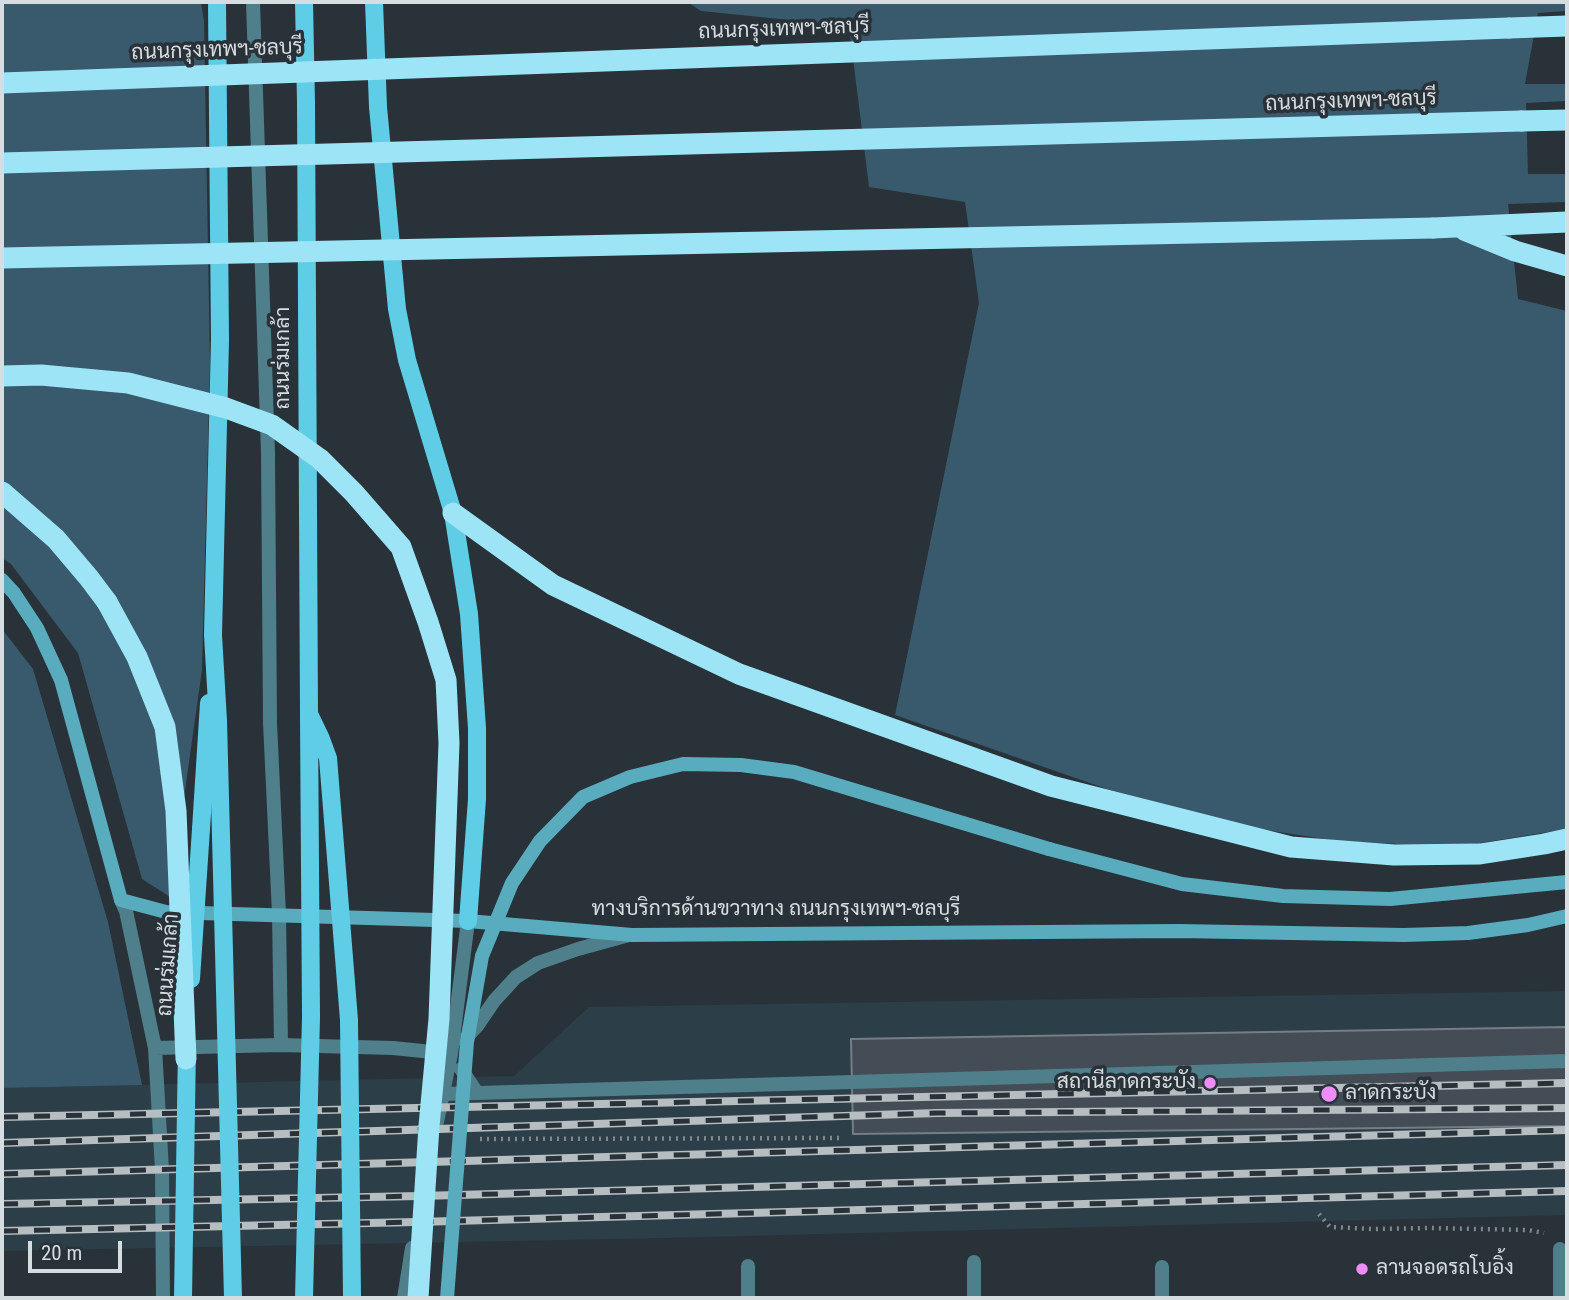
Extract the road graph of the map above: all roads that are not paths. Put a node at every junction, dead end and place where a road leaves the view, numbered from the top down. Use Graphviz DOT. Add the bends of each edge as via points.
graph roads {
  1 [pos="217,2"];
  2 [pos="253,2"];
  3 [pos="304,2"];
  4 [pos="374,2"];
  5 [pos="1567,26"];
  6 [pos="2,83"];
  7 [pos="1567,120"];
  8 [pos="2,163"];
  9 [pos="1567,222"];
  10 [pos="1455,227"];
  11 [pos="2,258"];
  12 [pos="1567,267"];
  13 [pos="2,376"];
  14 [pos="2,492"];
  15 [pos="453,513"];
  16 [pos="2,580"];
  17 [pos="213,635"];
  18 [pos="309,714"];
  19 [pos="1567,839"];
  20 [pos="1567,882"];
  21 [pos="121,900"];
  22 [pos="279,914"];
  23 [pos="1567,916"];
  24 [pos="468,921"];
  25 [pos="632,935"];
  26 [pos="281,1045"];
  27 [pos="155,1048"];
  28 [pos="451,1054"];
  29 [pos="186,1059"];
  30 [pos="1567,1060"];
  31 [pos="477,1093"];
  32 [pos="444,1094"];
  33 [pos="1560,1249"];
  34 [pos="974,1262"];
  35 [pos="748,1266"];
  36 [pos="1162,1266"];
  37 [pos="163,1298"];
  38 [pos="183,1298"];
  39 [pos="233,1298"];
  40 [pos="304,1298"];
  41 [pos="352,1298"];
  42 [pos="404,1298"];
  43 [pos="418,1298"];
  44 [pos="447,1298"];
  45 [pos="748,1298"];
  46 [pos="974,1298"];
  47 [pos="1162,1298"];
  48 [pos="1560,1298"];
  1 -- 17 [label="main road, ถนนร่มเกล้า" via="219,340"];
  2 -- 22 [label="street" via="268,453 270,723"];
  3 -- 18 [label="main road, ถนนร่มเกล้า, bridge"];
  4 -- 15 [label="main road" via="378,107 397,309 407,360"];
  5 -- 6 [label="highway, ถนนกรุงเทพฯ-ชลบุรี, bridge"];
  7 -- 8 [label="highway, ถนนกรุงเทพฯ-ชลบุรี, bridge"];
  9 -- 10 [label="highway"];
  10 -- 11 [label="highway, bridge"];
  10 -- 12 [label="highway"];
  13 -- 43 [label="highway, bridge" via="128,383 272,425 320,459 401,547 446,680 449,743 439,1019"];
  14 -- 29 [label="highway, bridge" via="56,539 107,602 137,657 165,727 176,811"];
  15 -- 19 [label="highway" via="553,585 739,674 1051,786 1291,846 1394,855 1480,854"];
  15 -- 24 [label="main road" via="469,614 477,728"];
  16 -- 21 [label="main road" via="37,628 61,680"];
  17 -- 29 [label="main road, ถนนร่มเกล้า, bridge"];
  17 -- 39 [label="main road, ถนนร่มเกล้า, bridge"];
  18 -- 40 [label="main road, ถนนร่มเกล้า, bridge" via="311,1017"];
  18 -- 41 [label="main road, ถนนร่มเกล้า, bridge" via="328,758 349,1020"];
  20 -- 44 [label="main road, bridge" via="1390,899 1283,896 1182,884 794,772 683,764 630,777 583,797 540,841 512,883 482,956 467,1042"];
  21 -- 22 [label="main road, ทางบริการด้านขวาทาง ถนนกรุงเทพฯ-ชลบุรี" via="166,912"];
  21 -- 27 [label="street"];
  22 -- 24 [label="main road, ทางบริการด้านขวาทาง ถนนกรุงเทพฯ-ชลบุรี"];
  22 -- 26 [label="street"];
  23 -- 25 [label="main road, ทางบริการด้านขวาทาง ถนนกรุงเทพฯ-ชลบุรี" via="1468,933 1404,935 1179,931"];
  24 -- 25 [label="main road, ทางบริการด้านขวาทาง ถนนกรุงเทพฯ-ชลบุรี"];
  24 -- 28 [label="street"];
  25 -- 28 [label="street" via="538,963 516,977"];
  26 -- 27 [label="street"];
  26 -- 28 [label="street"];
  27 -- 37 [label="street"];
  28 -- 31 [label="street"];
  28 -- 32 [label="street"];
  29 -- 38 [label="main road, ถนนร่มเกล้า, bridge"];
  30 -- 31 [label="street"];
  31 -- 32 [label="street"];
  32 -- 42 [label="street"];
  33 -- 48 [label="street"];
  34 -- 46 [label="street"];
  35 -- 45 [label="street"];
  36 -- 47 [label="street"];
}
